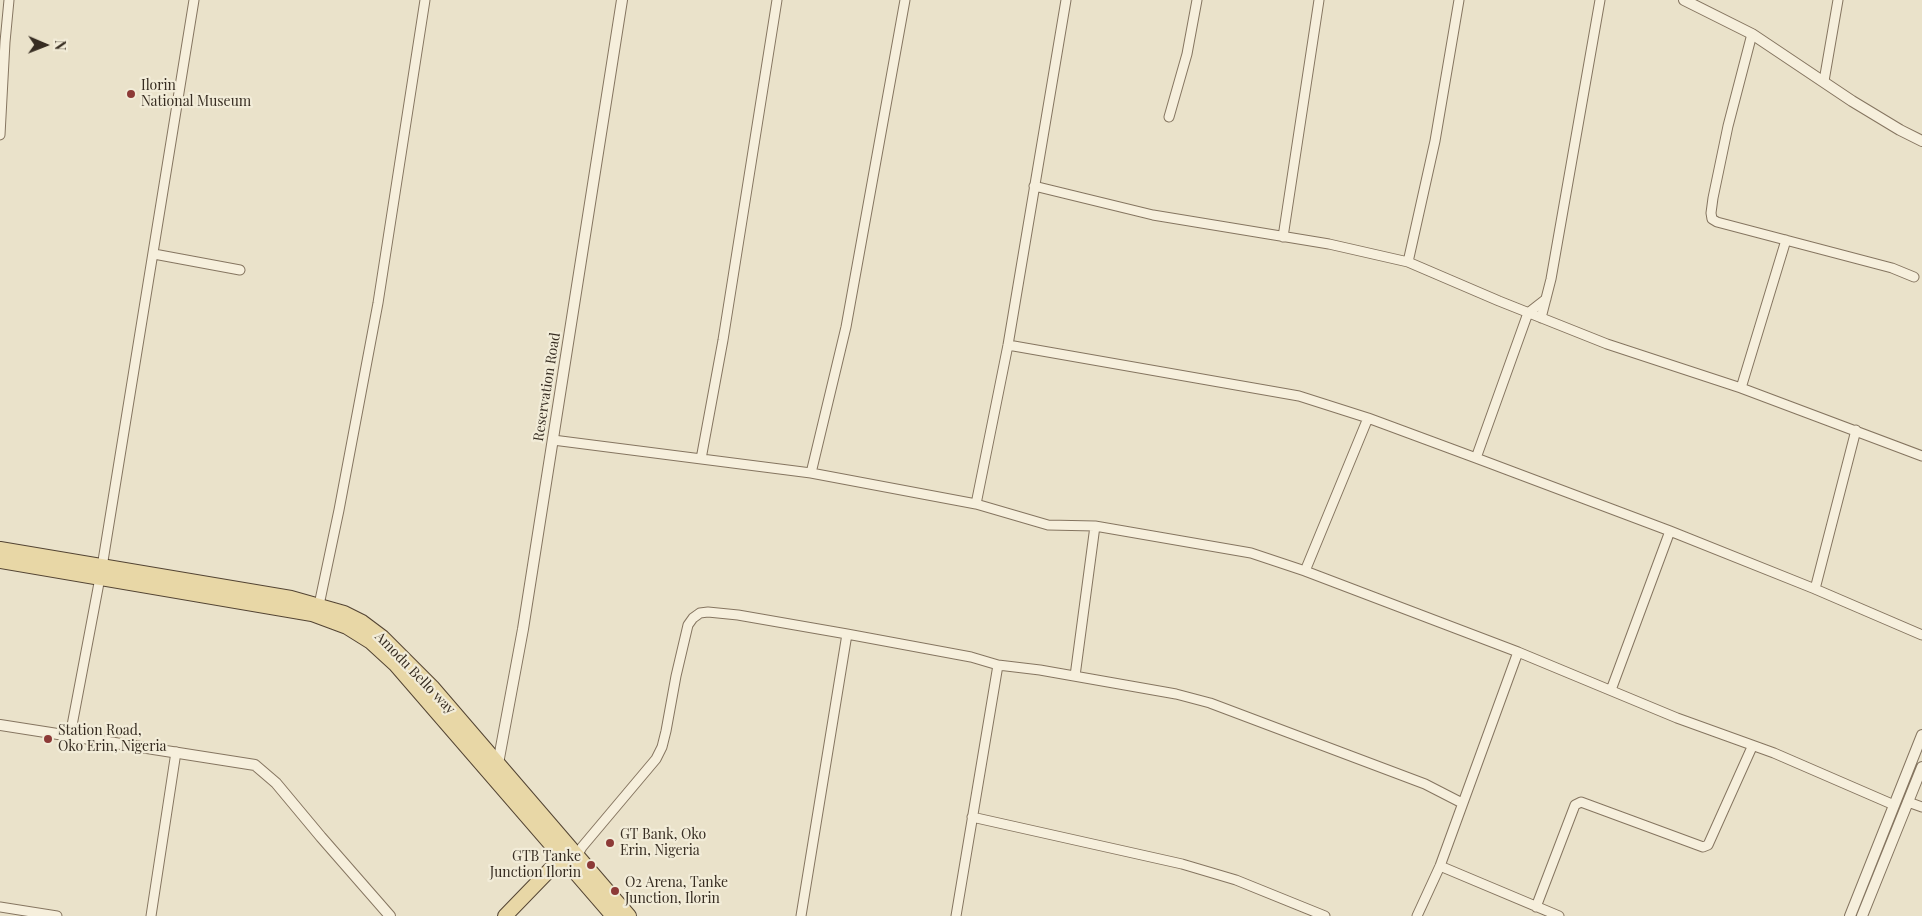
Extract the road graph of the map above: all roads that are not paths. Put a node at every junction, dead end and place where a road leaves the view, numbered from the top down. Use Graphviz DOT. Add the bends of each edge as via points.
graph roads {
  1 [pos="9,0"];
  2 [pos="194,0"];
  3 [pos="425,0"];
  4 [pos="622,0"];
  5 [pos="777,0"];
  6 [pos="905,0"];
  7 [pos="1066,0"];
  8 [pos="1197,0"];
  9 [pos="1319,0"];
  10 [pos="1459,0"];
  11 [pos="1600,0"];
  12 [pos="1684,0"];
  13 [pos="1838,0"];
  14 [pos="1752,34"];
  15 [pos="1824,81"];
  16 [pos="1168,117"];
  17 [pos="0,136"];
  18 [pos="1922,141"];
  19 [pos="1034,186"];
  20 [pos="1283,237"];
  21 [pos="1786,240"];
  22 [pos="154,254"];
  23 [pos="1408,262"];
  24 [pos="240,270"];
  25 [pos="1914,277"];
  26 [pos="1546,299"];
  27 [pos="1528,312"];
  28 [pos="1541,318"];
  29 [pos="1008,345"];
  30 [pos="1741,388"];
  31 [pos="1368,418"];
  32 [pos="1856,430"];
  33 [pos="553,440"];
  34 [pos="1922,456"];
  35 [pos="1476,458"];
  36 [pos="701,459"];
  37 [pos="811,473"];
  38 [pos="976,504"];
  39 [pos="1095,526"];
  40 [pos="1670,531"];
  41 [pos="0,549"];
  42 [pos="0,561"];
  43 [pos="1305,571"];
  44 [pos="101,572"];
  45 [pos="1815,589"];
  46 [pos="319,605"];
  47 [pos="847,634"];
  48 [pos="1922,635"];
  49 [pos="1518,652"];
  50 [pos="998,665"];
  51 [pos="1075,676"];
  52 [pos="1611,690"];
  53 [pos="0,725"];
  54 [pos="1922,735"];
  55 [pos="70,736"];
  56 [pos="1752,747"];
  57 [pos="176,752"];
  58 [pos="1922,767"];
  59 [pos="495,771"];
  60 [pos="1908,802"];
  61 [pos="1462,803"];
  62 [pos="1894,805"];
  63 [pos="1922,808"];
  64 [pos="972,817"];
  65 [pos="572,855"];
  66 [pos="1440,866"];
  67 [pos="0,907"];
  68 [pos="1536,907"];
  69 [pos="57,916"];
  70 [pos="151,916"];
  71 [pos="390,916"];
  72 [pos="505,916"];
  73 [pos="517,916"];
  74 [pos="613,916"];
  75 [pos="629,916"];
  76 [pos="801,916"];
  77 [pos="956,916"];
  78 [pos="1325,916"];
  79 [pos="1418,916"];
  80 [pos="1559,916"];
  81 [pos="1850,916"];
  82 [pos="1862,916"];
  1 -- 17 [label="street"];
  2 -- 22 [label="street"];
  3 -- 46 [label="street" via="378,303"];
  4 -- 33 [label="street, Reservation Road"];
  5 -- 36 [label="street"];
  6 -- 37 [label="street" via="846,327"];
  7 -- 19 [label="street"];
  8 -- 16 [label="street" via="1187,54"];
  9 -- 20 [label="street"];
  10 -- 23 [label="street" via="1435,141"];
  11 -- 26 [label="street"];
  12 -- 14 [label="street"];
  13 -- 15 [label="street"];
  14 -- 15 [label="street"];
  14 -- 21 [label="street" via="1728,126 1711,213 1717,222"];
  15 -- 18 [label="street"];
  19 -- 20 [label="street" via="1153,215"];
  19 -- 29 [label="street"];
  20 -- 23 [label="street"];
  21 -- 25 [label="street" via="1892,268"];
  21 -- 30 [label="street"];
  22 -- 24 [label="street"];
  22 -- 44 [label="street"];
  23 -- 27 [label="street"];
  26 -- 27 [label="street"];
  26 -- 28 [label="street"];
  27 -- 28 [label="street"];
  27 -- 35 [label="street"];
  28 -- 30 [label="street" via="1607,344"];
  29 -- 31 [label="street" via="1299,396"];
  29 -- 38 [label="street"];
  30 -- 32 [label="street"];
  31 -- 35 [label="street"];
  31 -- 43 [label="street"];
  32 -- 34 [label="street"];
  32 -- 45 [label="street"];
  33 -- 36 [label="street"];
  33 -- 59 [label="street, Reservation Road" via="523,629"];
  35 -- 40 [label="street"];
  36 -- 37 [label="street"];
  37 -- 38 [label="street"];
  38 -- 39 [label="street" via="1048,525"];
  39 -- 43 [label="street" via="1252,553"];
  39 -- 51 [label="street"];
  40 -- 45 [label="street"];
  40 -- 52 [label="street"];
  41 -- 44 [label="main road, Amodu Bello way"];
  42 -- 44 [label="main road, Amodu Bello way"];
  43 -- 49 [label="street"];
  44 -- 46 [label="main road, Amodu Bello way" via="291,598"];
  44 -- 55 [label="street"];
  44 -- 59 [label="main road, Amodu Bello way" via="312,614 347,628 371,642 395,664"];
  45 -- 48 [label="street"];
  46 -- 59 [label="main road, Amodu Bello way" via="344,612 382,637 433,688"];
  47 -- 50 [label="street"];
  47 -- 65 [label="street" via="716,612 700,613 693,618 688,625 666,731 656,758"];
  47 -- 76 [label="street"];
  49 -- 52 [label="street"];
  49 -- 61 [label="street"];
  50 -- 51 [label="street"];
  50 -- 64 [label="street"];
  51 -- 61 [label="street" via="1156,689 1210,703 1425,784"];
  52 -- 56 [label="street"];
  53 -- 55 [label="street"];
  54 -- 62 [label="street"];
  55 -- 57 [label="street"];
  56 -- 62 [label="street"];
  56 -- 68 [label="street" via="1708,845 1703,847 1581,802 1574,805"];
  57 -- 70 [label="street"];
  57 -- 71 [label="street" via="254,765 263,771"];
  58 -- 60 [label="street"];
  59 -- 65 [label="main road, Amodu Bello way"];
  60 -- 63 [label="street"];
  60 -- 82 [label="street"];
  61 -- 66 [label="street"];
  62 -- 81 [label="street"];
  64 -- 77 [label="street"];
  64 -- 78 [label="street" via="1182,864 1236,880"];
  65 -- 72 [label="main road"];
  65 -- 73 [label="main road"];
  65 -- 74 [label="main road, Amodu Bello way"];
  65 -- 75 [label="main road, Amodu Bello way"];
  66 -- 68 [label="street"];
  66 -- 79 [label="street"];
  67 -- 69 [label="street"];
  68 -- 80 [label="street"];
}
